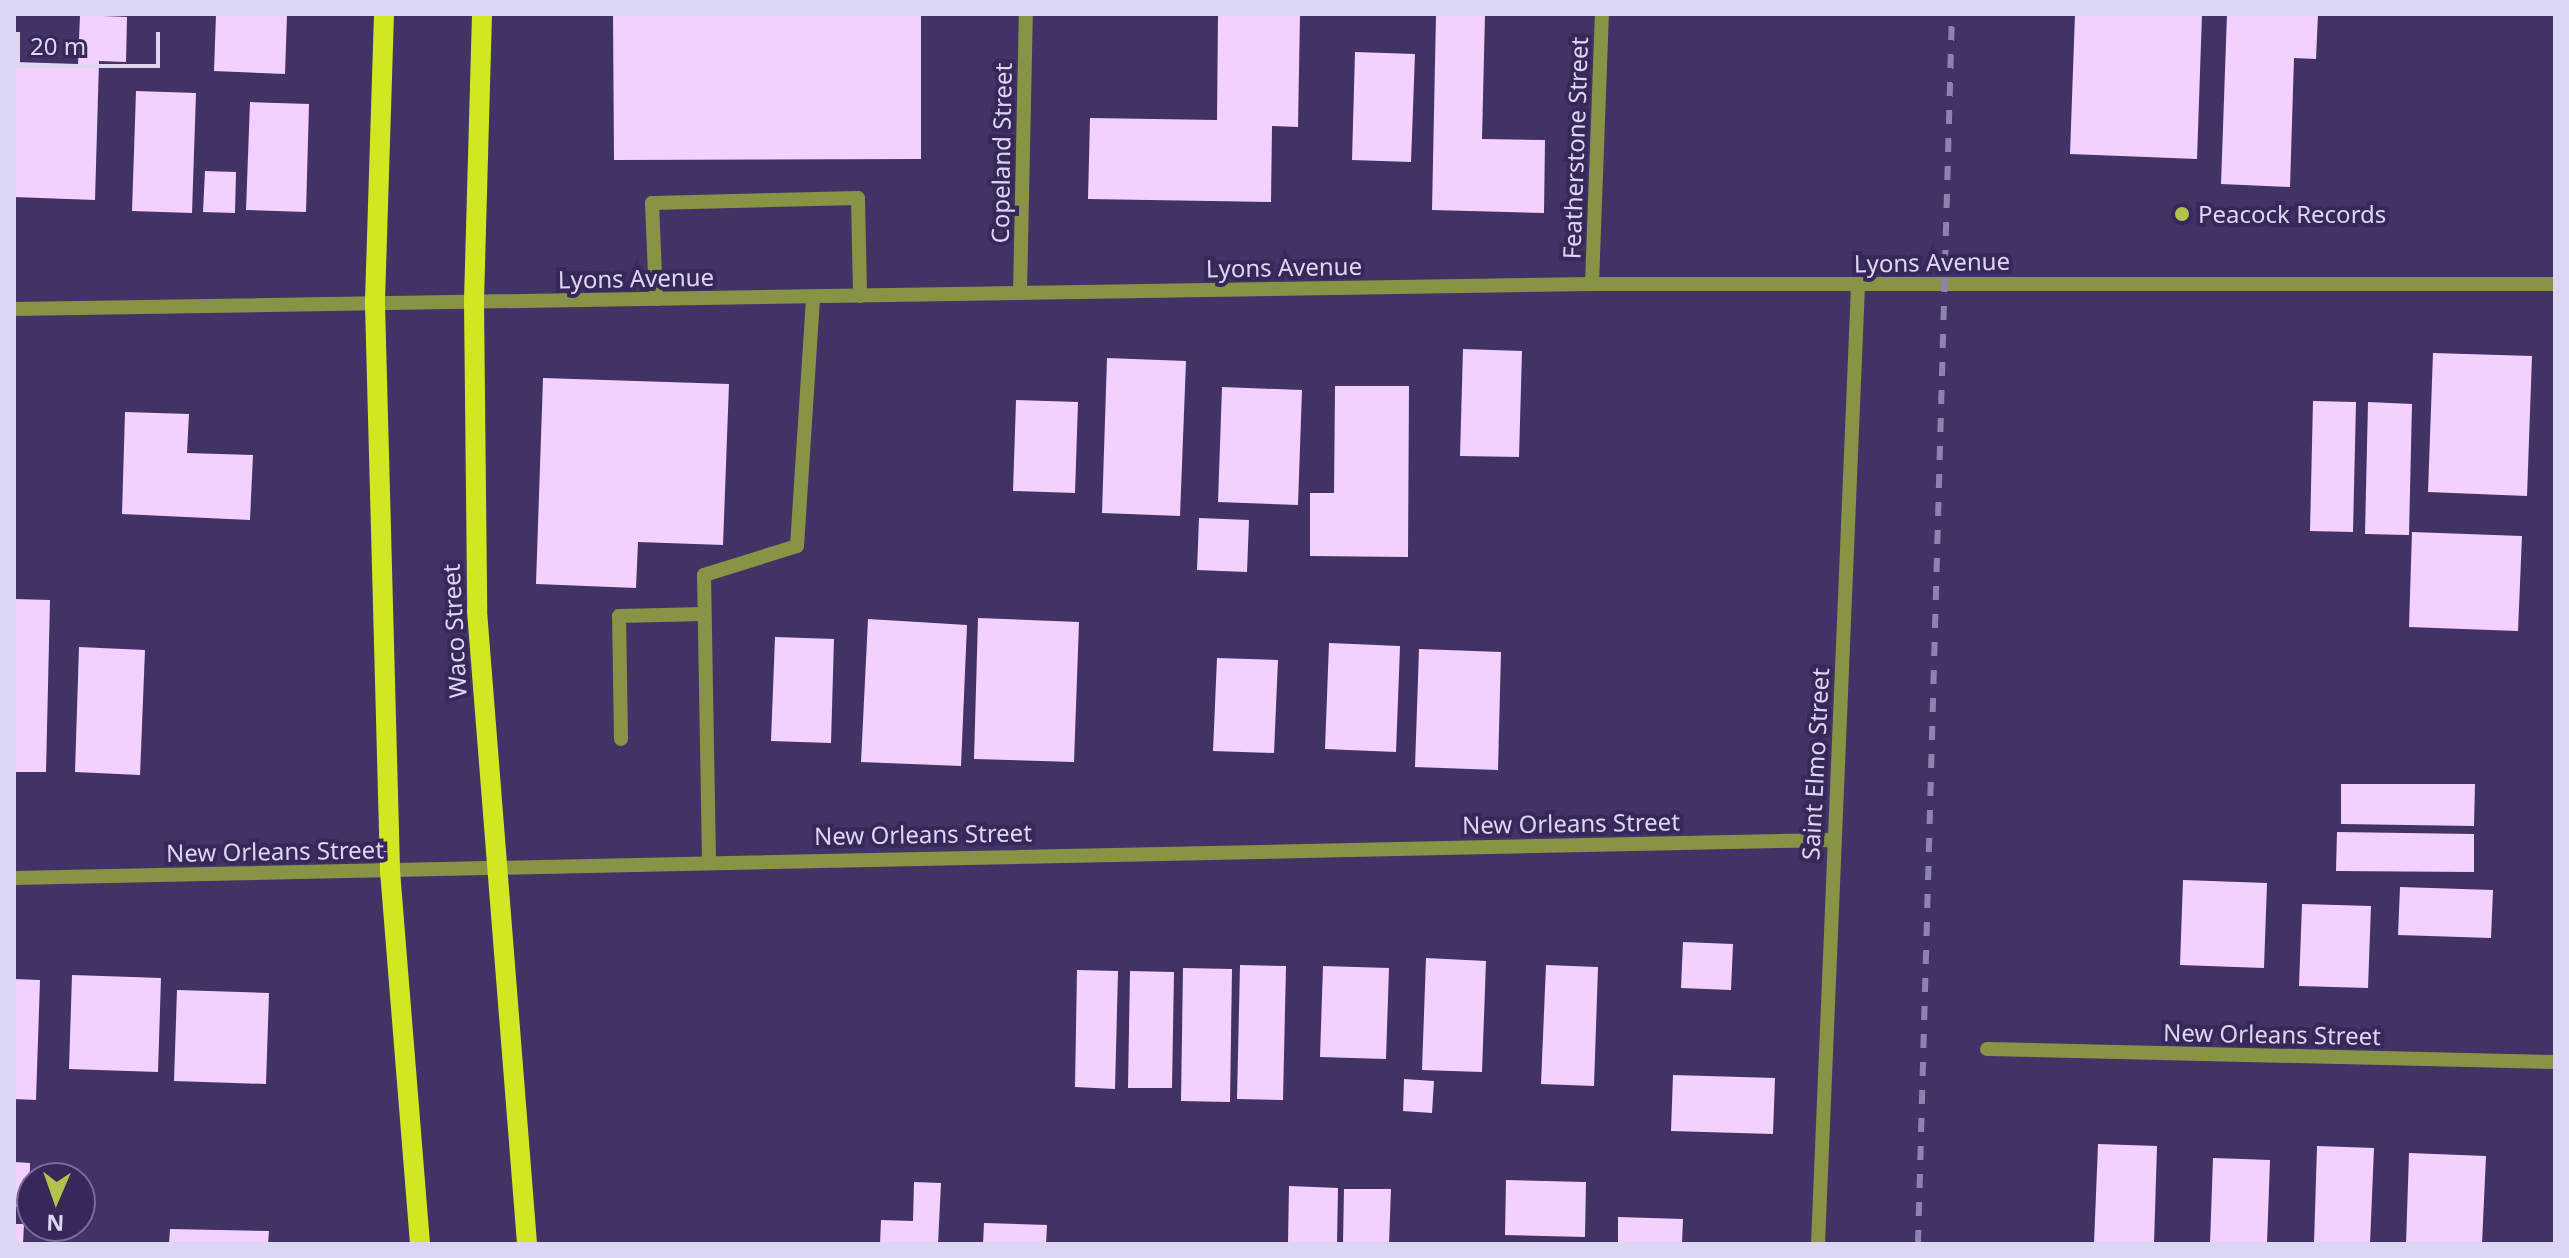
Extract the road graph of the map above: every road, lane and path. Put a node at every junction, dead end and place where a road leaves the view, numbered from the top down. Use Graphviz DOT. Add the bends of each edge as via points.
graph roads {
  1 [pos="384,14"];
  2 [pos="482,14"];
  3 [pos="1026,14"];
  4 [pos="1602,14"];
  5 [pos="1592,284"];
  6 [pos="2555,284"];
  7 [pos="1858,286"];
  8 [pos="1020,293"];
  9 [pos="860,296"];
  10 [pos="656,299"];
  11 [pos="813,299"];
  12 [pos="474,302"];
  13 [pos="375,304"];
  14 [pos="14,309"];
  15 [pos="704,614"];
  16 [pos="621,739"];
  17 [pos="1833,840"];
  18 [pos="709,860"];
  19 [pos="494,868"];
  20 [pos="390,871"];
  21 [pos="14,878"];
  22 [pos="1987,1049"];
  23 [pos="2555,1062"];
  24 [pos="420,1244"];
  25 [pos="527,1244"];
  26 [pos="1818,1244"];
  1 -- 13 [label="main road"];
  2 -- 12 [label="main road, Waco Street"];
  3 -- 8 [label="street, Copeland Street"];
  4 -- 5 [label="street, Featherstone Street"];
  5 -- 7 [label="street, Lyons Avenue"];
  5 -- 8 [label="street, Lyons Avenue"];
  6 -- 7 [label="street, Lyons Avenue"];
  7 -- 17 [label="street, Saint Elmo Street"];
  8 -- 9 [label="street, Lyons Avenue"];
  9 -- 10 [label="street" via="858,198 652,203"];
  9 -- 11 [label="street, Lyons Avenue"];
  10 -- 11 [label="street, Lyons Avenue"];
  10 -- 12 [label="street, Lyons Avenue"];
  11 -- 15 [label="street" via="797,546 704,575"];
  12 -- 13 [label="street, Lyons Avenue"];
  12 -- 19 [label="main road, Waco Street" via="477,611"];
  13 -- 14 [label="street, Lyons Avenue"];
  13 -- 20 [label="main road"];
  15 -- 16 [label="street" via="619,616"];
  15 -- 18 [label="street"];
  17 -- 18 [label="street, New Orleans Street"];
  17 -- 26 [label="street, Saint Elmo Street"];
  18 -- 19 [label="street, New Orleans Street"];
  19 -- 20 [label="street, New Orleans Street"];
  19 -- 25 [label="main road, Waco Street"];
  20 -- 21 [label="street, New Orleans Street"];
  20 -- 24 [label="main road"];
  22 -- 23 [label="street, New Orleans Street"];
}
